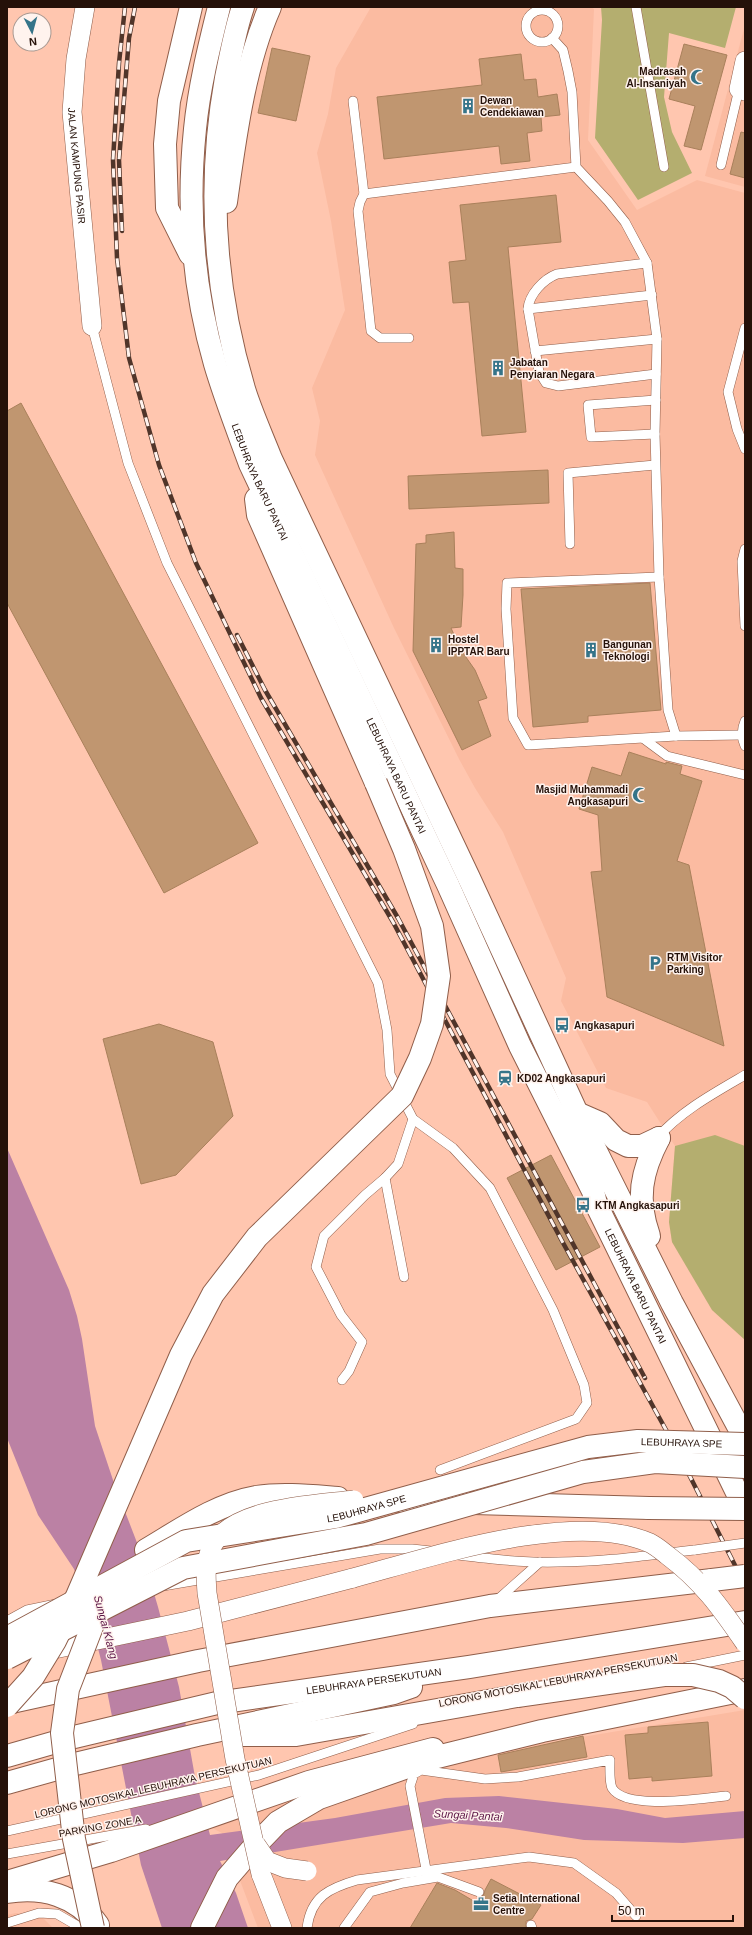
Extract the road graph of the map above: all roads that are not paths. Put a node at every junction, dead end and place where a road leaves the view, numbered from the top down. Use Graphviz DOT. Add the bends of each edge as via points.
graph roads {
  1 [pos="85,7"];
  2 [pos="190,7"];
  3 [pos="219,7"];
  4 [pos="270,7"];
  5 [pos="636,7"];
  6 [pos="242,11"];
  7 [pos="552,38"];
  8 [pos="745,61"];
  9 [pos="742,90"];
  10 [pos="353,101"];
  11 [pos="721,165"];
  12 [pos="576,167"];
  13 [pos="664,167"];
  14 [pos="364,194"];
  15 [pos="647,263"];
  16 [pos="196,264"];
  17 [pos="218,264"];
  18 [pos="652,295"];
  19 [pos="528,308"];
  20 [pos="92,326"];
  21 [pos="745,328"];
  22 [pos="408,338"];
  23 [pos="657,339"];
  24 [pos="535,351"];
  25 [pos="742,352"];
  26 [pos="656,374"];
  27 [pos="656,400"];
  28 [pos="741,430"];
  29 [pos="655,434"];
  30 [pos="745,449"];
  31 [pos="250,464"];
  32 [pos="656,465"];
  33 [pos="570,544"];
  34 [pos="745,549"];
  35 [pos="659,577"];
  36 [pos="745,626"];
  37 [pos="745,721"];
  38 [pos="742,735"];
  39 [pos="676,736"];
  40 [pos="644,740"];
  41 [pos="745,746"];
  42 [pos="745,775"];
  43 [pos="745,1075"];
  44 [pos="577,1113"];
  45 [pos="413,1119"];
  46 [pos="659,1138"];
  47 [pos="386,1178"];
  48 [pos="404,1277"];
  49 [pos="672,1304"];
  50 [pos="342,1380"];
  51 [pos="745,1439"];
  52 [pos="745,1444"];
  53 [pos="745,1467"];
  54 [pos="440,1470"];
  55 [pos="354,1500"];
  56 [pos="745,1509"];
  57 [pos="745,1543"];
  58 [pos="540,1562"];
  59 [pos="745,1576"];
  60 [pos="490,1606"];
  61 [pos="7,1622"];
  62 [pos="745,1622"];
  63 [pos="7,1638"];
  64 [pos="745,1643"];
  65 [pos="745,1655"];
  66 [pos="7,1659"];
  67 [pos="469,1667"];
  68 [pos="745,1690"];
  69 [pos="745,1698"];
  70 [pos="7,1704"];
  71 [pos="197,1735"];
  72 [pos="7,1756"];
  73 [pos="37,1774"];
  74 [pos="7,1783"];
  75 [pos="7,1790"];
  76 [pos="314,1790"];
  77 [pos="726,1796"];
  78 [pos="196,1821"];
  79 [pos="7,1831"];
  80 [pos="253,1841"];
  81 [pos="7,1854"];
  82 [pos="426,1869"];
  83 [pos="307,1871"];
  84 [pos="7,1882"];
  85 [pos="7,1892"];
  86 [pos="479,1892"];
  87 [pos="636,1916"];
  88 [pos="7,1923"];
  89 [pos="77,1928"];
  90 [pos="93,1928"];
  91 [pos="100,1928"];
  92 [pos="202,1928"];
  93 [pos="282,1928"];
  94 [pos="307,1928"];
  95 [pos="344,1928"];
  1 -- 20 [label="street, JALAN KAMPUNG PASIR" via="76,59 72,112"];
  2 -- 16 [label="main road" via="170,101 165,144 165,184 167,208"];
  3 -- 16 [label="main road, LEBUHRAYA BARU PANTAI" via="206,60 195,129 192,190"];
  4 -- 17 [label="main road" via="249,70 232,160"];
  5 -- 13 [label="lane"];
  6 -- 17 [label="main road, LEBUHRAYA BARU PANTAI" via="223,95 217,142 214,182"];
  7 -- 12 [label="lane" via="563,50 572,92"];
  8 -- 9 [label="street"];
  9 -- 11 [label="lane"];
  10 -- 14 [label="lane"];
  12 -- 14 [label="lane"];
  12 -- 15 [label="lane" via="625,222"];
  14 -- 22 [label="lane" via="358,212 371,331 380,338"];
  15 -- 18 [label="lane"];
  15 -- 19 [label="lane" via="557,274 550,277 532,295"];
  16 -- 31 [label="main road, LEBUHRAYA BARU PANTAI" via="205,325 215,364"];
  17 -- 44 [label="main road, LEBUHRAYA BARU PANTAI" via="226,320 244,390 271,459"];
  18 -- 19 [label="lane"];
  18 -- 23 [label="lane"];
  19 -- 24 [label="lane"];
  20 -- 45 [label="lane" via="128,463 167,563 378,983 388,1030 390,1074"];
  21 -- 25 [label="lane"];
  23 -- 24 [label="lane"];
  23 -- 26 [label="lane"];
  24 -- 26 [label="lane" via="540,372 546,383 558,386"];
  25 -- 28 [label="lane" via="728,392"];
  26 -- 27 [label="lane"];
  27 -- 29 [label="lane"];
  27 -- 29 [label="lane" via="588,405 591,437"];
  28 -- 30 [label="lane"];
  29 -- 32 [label="lane"];
  31 -- 56 [label="main road, LEBUHRAYA BARU PANTAI" via="448,885 520,1046 593,1191 596,1204"];
  31 -- 70 [label="main road, bridge" via="258,515 404,849 432,926 439,976 432,1024 402,1096 257,1237 213,1294 181,1355 55,1641 34,1677"];
  32 -- 33 [label="lane" via="568,473"];
  32 -- 35 [label="lane"];
  34 -- 36 [label="lane" via="742,561"];
  35 -- 39 [label="lane" via="668,710"];
  35 -- 40 [label="lane" via="507,583 506,609 513,718 528,745"];
  37 -- 38 [label="lane"];
  38 -- 39 [label="lane"];
  38 -- 41 [label="lane"];
  39 -- 40 [label="lane"];
  40 -- 42 [label="lane" via="667,756"];
  43 -- 46 [label="lane" via="680,1117 656,1140"];
  44 -- 46 [label="main road" via="600,1123 616,1140 628,1146 642,1146"];
  44 -- 49 [label="main road, LEBUHRAYA BARU PANTAI"];
  45 -- 47 [label="lane" via="398,1164"];
  45 -- 54 [label="lane" via="453,1148 490,1188 553,1310 584,1385 587,1403 576,1419"];
  46 -- 49 [label="main road" via="649,1157 641,1200 647,1230"];
  47 -- 48 [label="lane"];
  47 -- 50 [label="lane" via="324,1236 316,1267 342,1315 362,1342 350,1371"];
  49 -- 51 [label="main road, LEBUHRAYA BARU PANTAI"];
  52 -- 63 [label="main road, LEBUHRAYA SPE, bridge" via="638,1441 588,1447 336,1517 186,1541"];
  53 -- 66 [label="main road, LEBUHRAYA SPE, bridge" via="655,1462 583,1472 366,1534 183,1568"];
  55 -- 56 [label="main road, bridge"];
  55 -- 80 [label="street, bridge" via="289,1508 246,1518 231,1526 211,1549 206,1574 207,1593 235,1759"];
  55 -- 90 [label="main road, bridge" via="299,1495 255,1497 223,1507 190,1523 146,1550 111,1584 68,1689 62,1733 74,1839"];
  57 -- 58 [label="lane, bridge" via="614,1559"];
  58 -- 60 [label="lane"];
  58 -- 61 [label="lane, bridge" via="500,1561 412,1549 380,1549 40,1606 16,1615"];
  59 -- 60 [label="main road, bridge"];
  60 -- 70 [label="main road" via="198,1661 41,1694"];
  62 -- 67 [label="main road, LEBUHRAYA PERSEKUTUAN"];
  64 -- 66 [label="street, bridge" via="715,1600 686,1569 651,1543 593,1531 558,1532 491,1542 188,1621"];
  65 -- 79 [label="lane, LORONG MOTOSIKAL LEBUHRAYA PERSEKUTUAN" via="445,1713 260,1775"];
  67 -- 71 [label="main road" via="394,1692"];
  67 -- 72 [label="main road, LEBUHRAYA PERSEKUTUAN" via="217,1703 70,1738"];
  68 -- 76 [label="main road" via="542,1731"];
  69 -- 71 [label="main road, bridge" via="732,1687 719,1681 693,1675 664,1675 517,1696 296,1735"];
  71 -- 73 [label="main road"];
  73 -- 74 [label="main road"];
  73 -- 75 [label="main road"];
  76 -- 78 [label="main road"];
  76 -- 92 [label="main road" via="278,1822 227,1878"];
  77 -- 82 [label="lane" via="653,1802 630,1799 619,1795 612,1787 610,1760 518,1777 485,1779 421,1770 414,1774 410,1786"];
  78 -- 81 [label="lane, PARKING ZONE A"];
  78 -- 84 [label="main road" via="112,1851"];
  80 -- 83 [label="street, bridge" via="267,1861 285,1868"];
  80 -- 93 [label="street, bridge"];
  82 -- 87 [label="lane" via="529,1857 574,1863 616,1893"];
  82 -- 94 [label="lane" via="335,1886 321,1896 312,1908"];
  85 -- 91 [label="main road" via="22,1889 41,1890 60,1896 79,1906"];
  86 -- 95 [label="lane" via="438,1877 403,1883 370,1892"];
  88 -- 89 [label="lane" via="39,1913 57,1914"];
}
